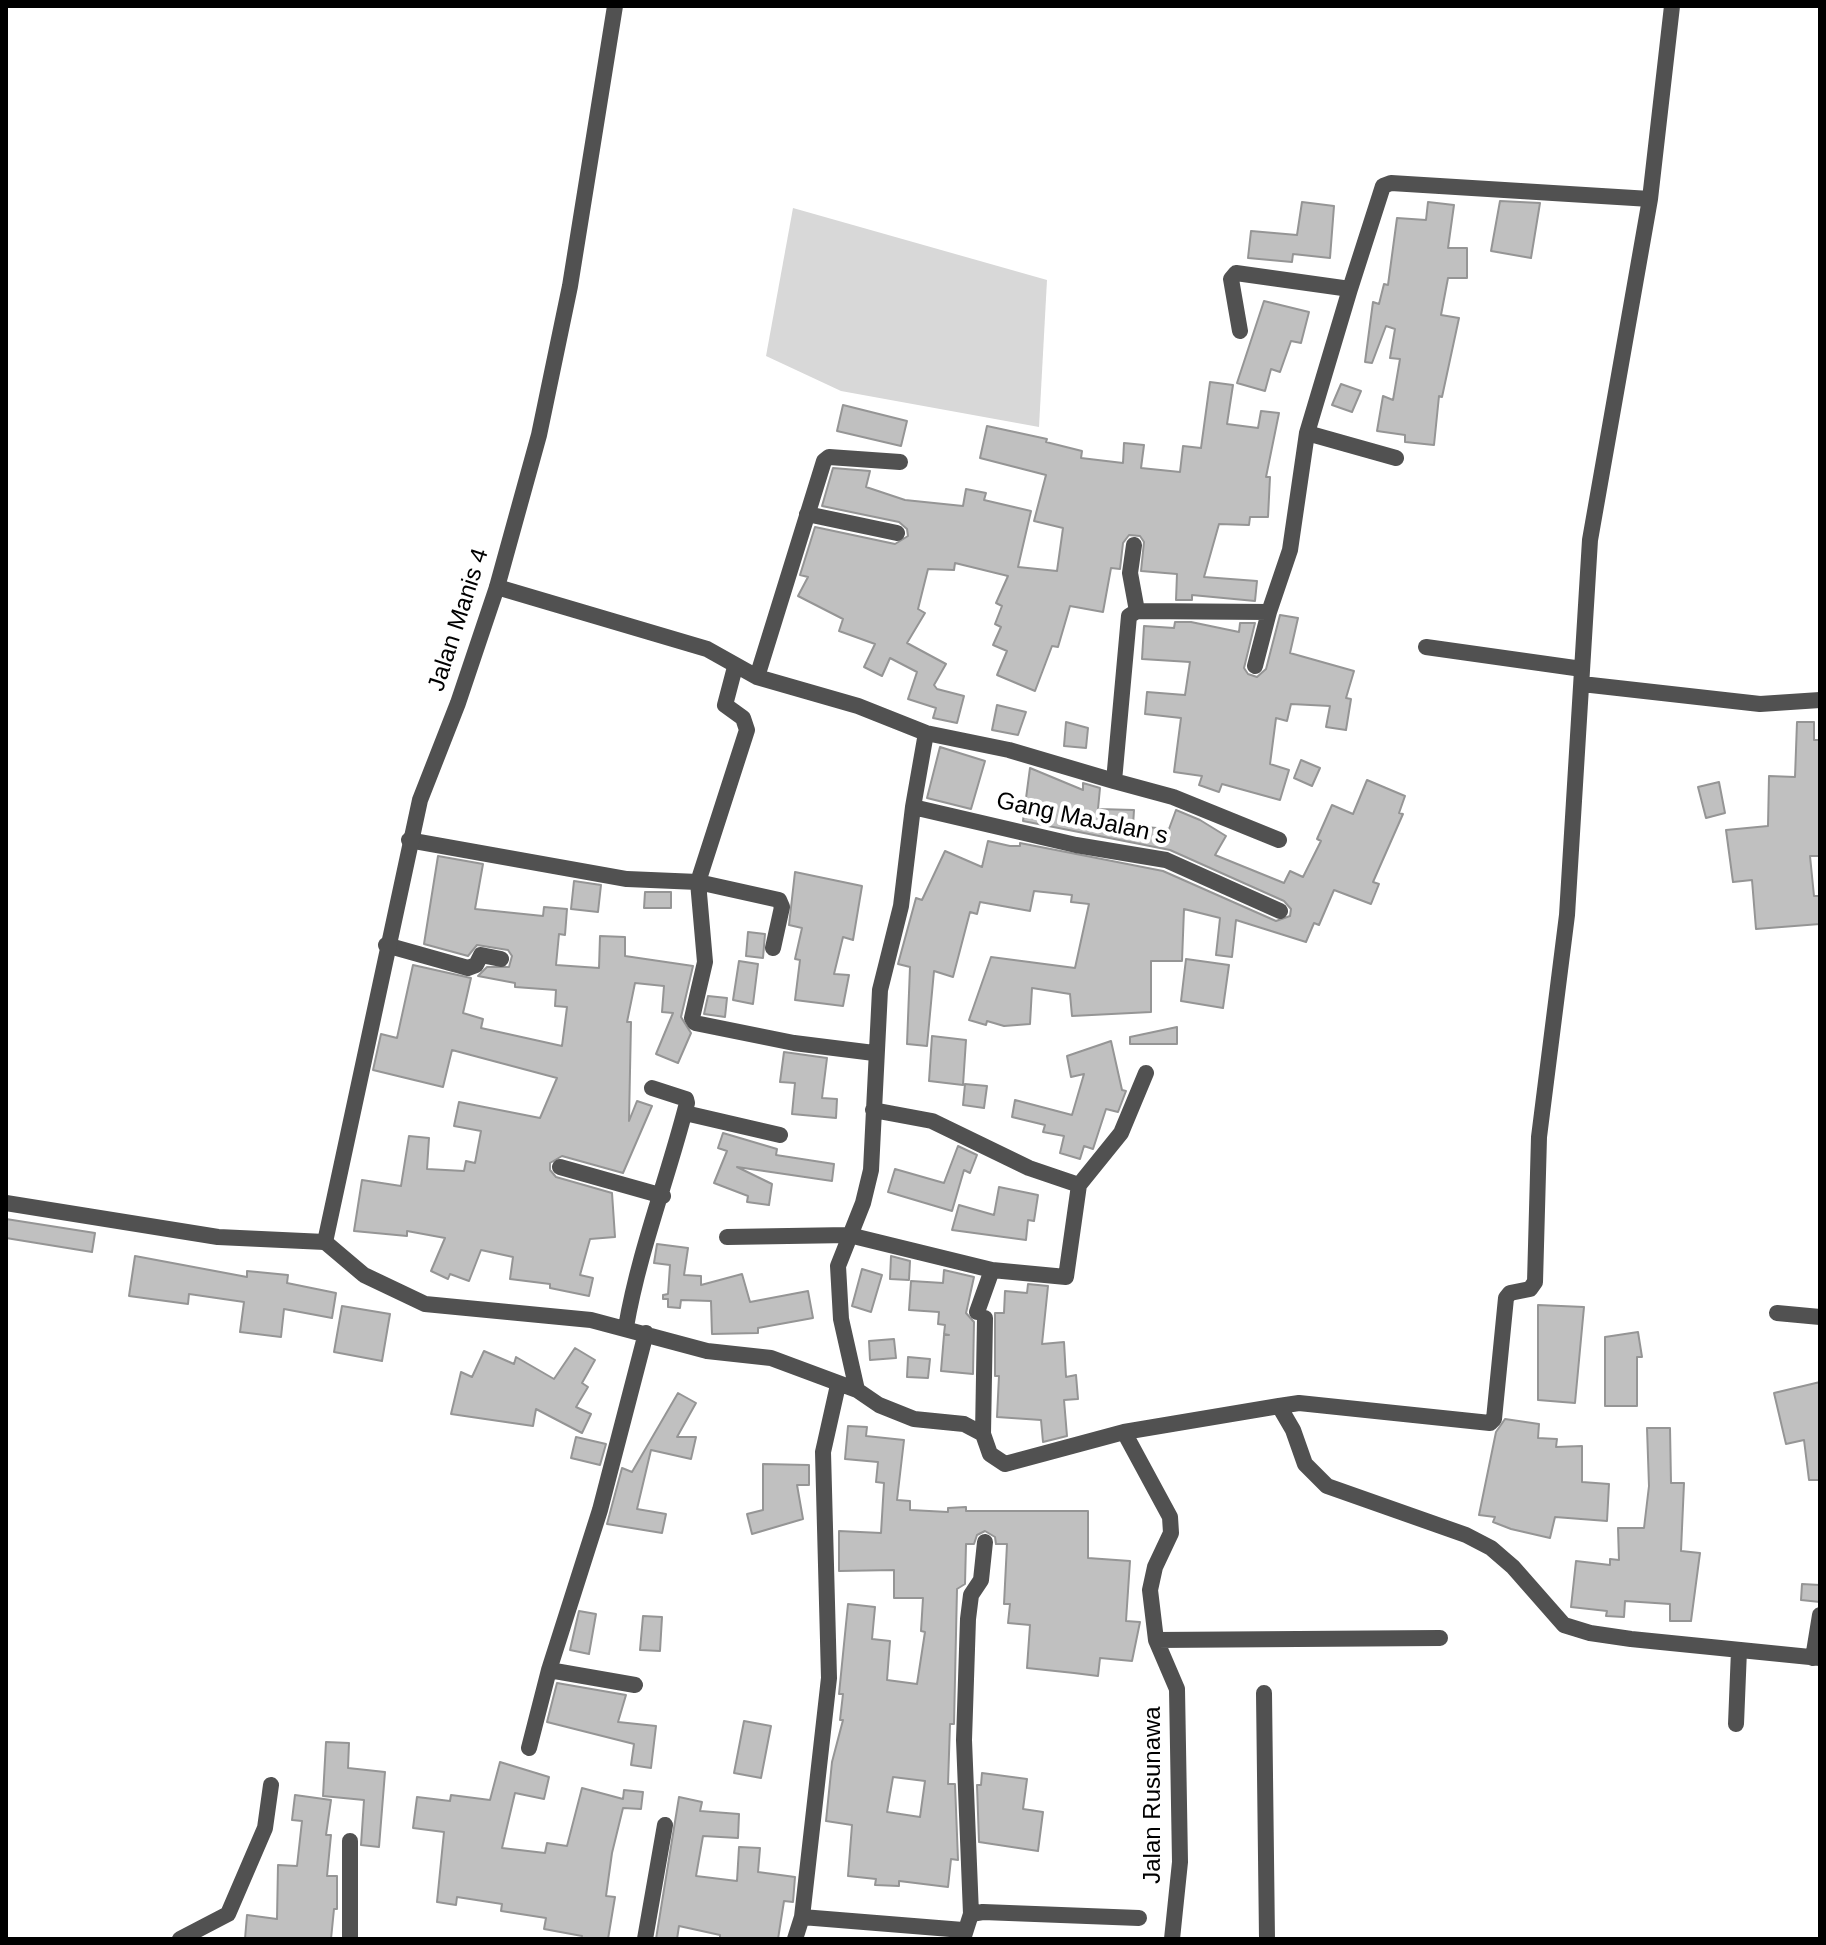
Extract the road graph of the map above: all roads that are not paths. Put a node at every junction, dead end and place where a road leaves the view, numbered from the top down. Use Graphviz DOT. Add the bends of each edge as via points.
graph roads {
  1 [pos="615,6"];
  2 [pos="1672,6"];
  3 [pos="1650,199"];
  4 [pos="1350,289"];
  5 [pos="1240,331"];
  6 [pos="1307,433"];
  7 [pos="1396,458"];
  8 [pos="900,462"];
  9 [pos="807,514"];
  10 [pos="897,533"];
  11 [pos="1134,545"];
  12 [pos="497,587"];
  13 [pos="1137,611"];
  14 [pos="1269,612"];
  15 [pos="1426,647"];
  16 [pos="1255,666"];
  17 [pos="735,667"];
  18 [pos="1582,676"];
  19 [pos="757,677"];
  20 [pos="1820,700"];
  21 [pos="926,733"];
  22 [pos="1114,781"];
  23 [pos="913,807"];
  24 [pos="409,840"];
  25 [pos="1279,840"];
  26 [pos="698,882"];
  27 [pos="1280,911"];
  28 [pos="394,946"];
  29 [pos="773,948"];
  30 [pos="501,959"];
  31 [pos="874,1053"];
  32 [pos="1146,1073"];
  33 [pos="652,1088"];
  34 [pos="873,1110"];
  35 [pos="685,1113"];
  36 [pos="780,1135"];
  37 [pos="560,1167"];
  38 [pos="1079,1185"];
  39 [pos="663,1196"];
  40 [pos="6,1203"];
  41 [pos="849,1235"];
  42 [pos="727,1237"];
  43 [pos="325,1242"];
  44 [pos="992,1270"];
  45 [pos="1777,1313"];
  46 [pos="1820,1317"];
  47 [pos="626,1327"];
  48 [pos="646,1333"];
  49 [pos="838,1385"];
  50 [pos="857,1390"];
  51 [pos="1279,1406"];
  52 [pos="1124,1432"];
  53 [pos="983,1434"];
  54 [pos="985,1542"];
  55 [pos="1820,1615"];
  56 [pos="1440,1638"];
  57 [pos="1156,1640"];
  58 [pos="1739,1650"];
  59 [pos="1817,1658"];
  60 [pos="549,1670"];
  61 [pos="635,1685"];
  62 [pos="1264,1693"];
  63 [pos="1736,1724"];
  64 [pos="529,1748"];
  65 [pos="271,1785"];
  66 [pos="665,1825"];
  67 [pos="350,1841"];
  68 [pos="971,1914"];
  69 [pos="802,1917"];
  70 [pos="1139,1918"];
  71 [pos="963,1935"];
  72 [pos="180,1939"];
  73 [pos="350,1939"];
  74 [pos="645,1939"];
  75 [pos="795,1939"];
  76 [pos="1172,1939"];
  77 [pos="1267,1939"];
  1 -- 12 [label="street, Jalan Manis 4" via="570,286 539,435"];
  2 -- 3 [label="street"];
  3 -- 4 [label="street" via="1391,183 1383,186"];
  3 -- 18 [label="street" via="1590,540"];
  4 -- 5 [label="street" via="1236,273 1231,279"];
  4 -- 6 [label="street"];
  6 -- 7 [label="street"];
  6 -- 14 [label="street" via="1290,550"];
  8 -- 9 [label="street" via="826,459"];
  9 -- 10 [label="street"];
  9 -- 19 [label="street"];
  11 -- 13 [label="street" via="1130,573"];
  12 -- 17 [label="street" via="707,649"];
  12 -- 24 [label="street, Jalan Manis 4"];
  13 -- 14 [label="street"];
  13 -- 22 [label="street" via="1125,626"];
  14 -- 16 [label="street"];
  15 -- 18 [label="street"];
  17 -- 19 [label="street"];
  17 -- 26 [label="street" via="725,705 743,718 747,730"];
  18 -- 20 [label="street" via="1760,704"];
  18 -- 51 [label="street" via="1567,915 1539,1137 1535,1274 1530,1289 1506,1298 1494,1419 1490,1423 1299,1403"];
  19 -- 21 [label="street" via="858,706"];
  21 -- 22 [label="street" via="1009,750"];
  21 -- 23 [label="street"];
  22 -- 25 [label="street" via="1173,797"];
  23 -- 27 [label="street, Gang MaJalan s" via="1166,860"];
  23 -- 31 [label="street"];
  24 -- 26 [label="street" via="627,879"];
  24 -- 28 [label="street, Jalan Manis 4"];
  26 -- 29 [label="street" via="779,900"];
  26 -- 31 [label="street" via="705,962 693,1021 794,1043"];
  28 -- 30 [label="street" via="468,968 481,955"];
  28 -- 43 [label="street, Jalan Manis 4"];
  31 -- 34 [label="street"];
  32 -- 38 [label="street" via="1121,1133"];
  33 -- 35 [label="street" via="686,1099"];
  34 -- 38 [label="street" via="932,1121 1029,1168"];
  34 -- 41 [label="street" via="871,1170"];
  35 -- 36 [label="street"];
  35 -- 39 [label="street"];
  37 -- 39 [label="street"];
  38 -- 44 [label="street" via="1066,1277"];
  39 -- 47 [label="street" via="639,1262"];
  40 -- 43 [label="street" via="218,1237"];
  41 -- 42 [label="street"];
  41 -- 44 [label="street"];
  41 -- 50 [label="street" via="838,1284"];
  43 -- 47 [label="street" via="364,1275 425,1304"];
  44 -- 53 [label="street" via="981,1315"];
  45 -- 46 [label="street"];
  47 -- 48 [label="street"];
  48 -- 49 [label="street" via="707,1351 793,1363"];
  48 -- 60 [label="street" via="600,1510"];
  49 -- 50 [label="street"];
  49 -- 69 [label="street" via="823,1452 829,1678"];
  50 -- 53 [label="street" via="914,1419 964,1424"];
  51 -- 52 [label="street"];
  51 -- 58 [label="street" via="1305,1464 1327,1486 1491,1548 1564,1625 1631,1639"];
  52 -- 53 [label="street" via="1013,1464 998,1462 990,1454"];
  52 -- 57 [label="street, Jalan Rusunawa" via="1170,1517 1171,1533 1150,1590"];
  54 -- 68 [label="street" via="981,1580 969,1603 967,1649 964,1740"];
  55 -- 59 [label="street"];
  56 -- 57 [label="street"];
  57 -- 76 [label="street, Jalan Rusunawa" via="1177,1689 1180,1862"];
  58 -- 59 [label="street"];
  58 -- 63 [label="street"];
  60 -- 61 [label="street"];
  60 -- 64 [label="street"];
  62 -- 77 [label="street"];
  65 -- 72 [label="street" via="265,1828 228,1914"];
  66 -- 74 [label="street"];
  67 -- 73 [label="street"];
  68 -- 70 [label="street"];
  68 -- 71 [label="street"];
  69 -- 71 [label="street"];
  69 -- 75 [label="street"];
}
